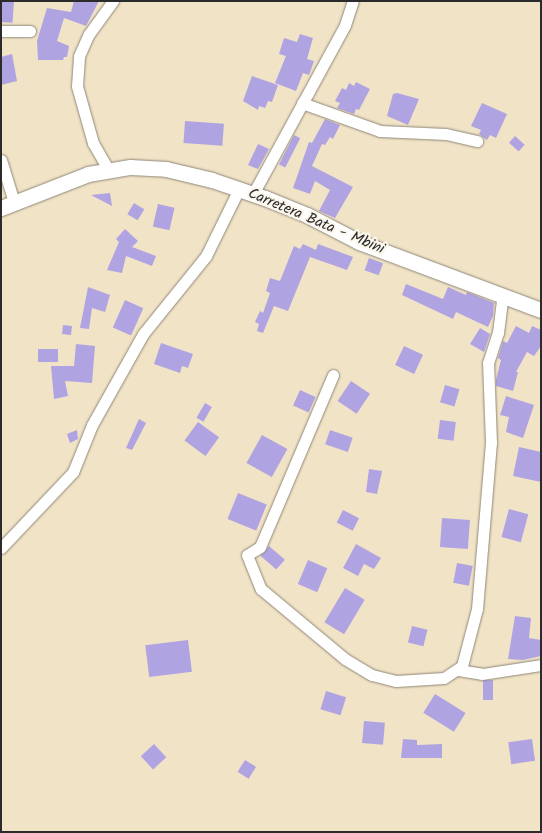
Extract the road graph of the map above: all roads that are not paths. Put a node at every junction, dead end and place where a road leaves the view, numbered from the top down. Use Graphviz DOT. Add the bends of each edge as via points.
graph roads {
  1 [pos="113,1"];
  2 [pos="353,1"];
  3 [pos="1,31"];
  4 [pos="30,31"];
  5 [pos="302,103"];
  6 [pos="477,141"];
  7 [pos="1,160"];
  8 [pos="108,169"];
  9 [pos="246,191"];
  10 [pos="8,205"];
  11 [pos="503,295"];
  12 [pos="541,310"];
  13 [pos="334,376"];
  14 [pos="1,548"];
  15 [pos="541,665"];
  16 [pos="458,670"];
  1 -- 8 [label="street" via="89,34 78,56 78,86 93,143"];
  2 -- 5 [label="street" via="345,25"];
  3 -- 4 [label="street"];
  5 -- 6 [label="street" via="380,131 446,134"];
  5 -- 9 [label="street"];
  7 -- 10 [label="street"];
  8 -- 9 [label="main road, Carretera Bata - Mbini" via="166,169"];
  8 -- 10 [label="main road, Carretera Bata - Mbini" via="58,184"];
  9 -- 11 [label="main road, Carretera Bata - Mbini" via="307,215 359,242"];
  9 -- 14 [label="street" via="202,262 143,334 92,425 73,472"];
  11 -- 12 [label="main road, Carretera Bata - Mbini"];
  11 -- 16 [label="street" via="498,333 488,362 491,443 477,609 464,661"];
  13 -- 16 [label="street" via="260,547 247,555 261,589 345,659 372,675 396,681 423,680 444,678"];
  15 -- 16 [label="street" via="482,674"];
}
